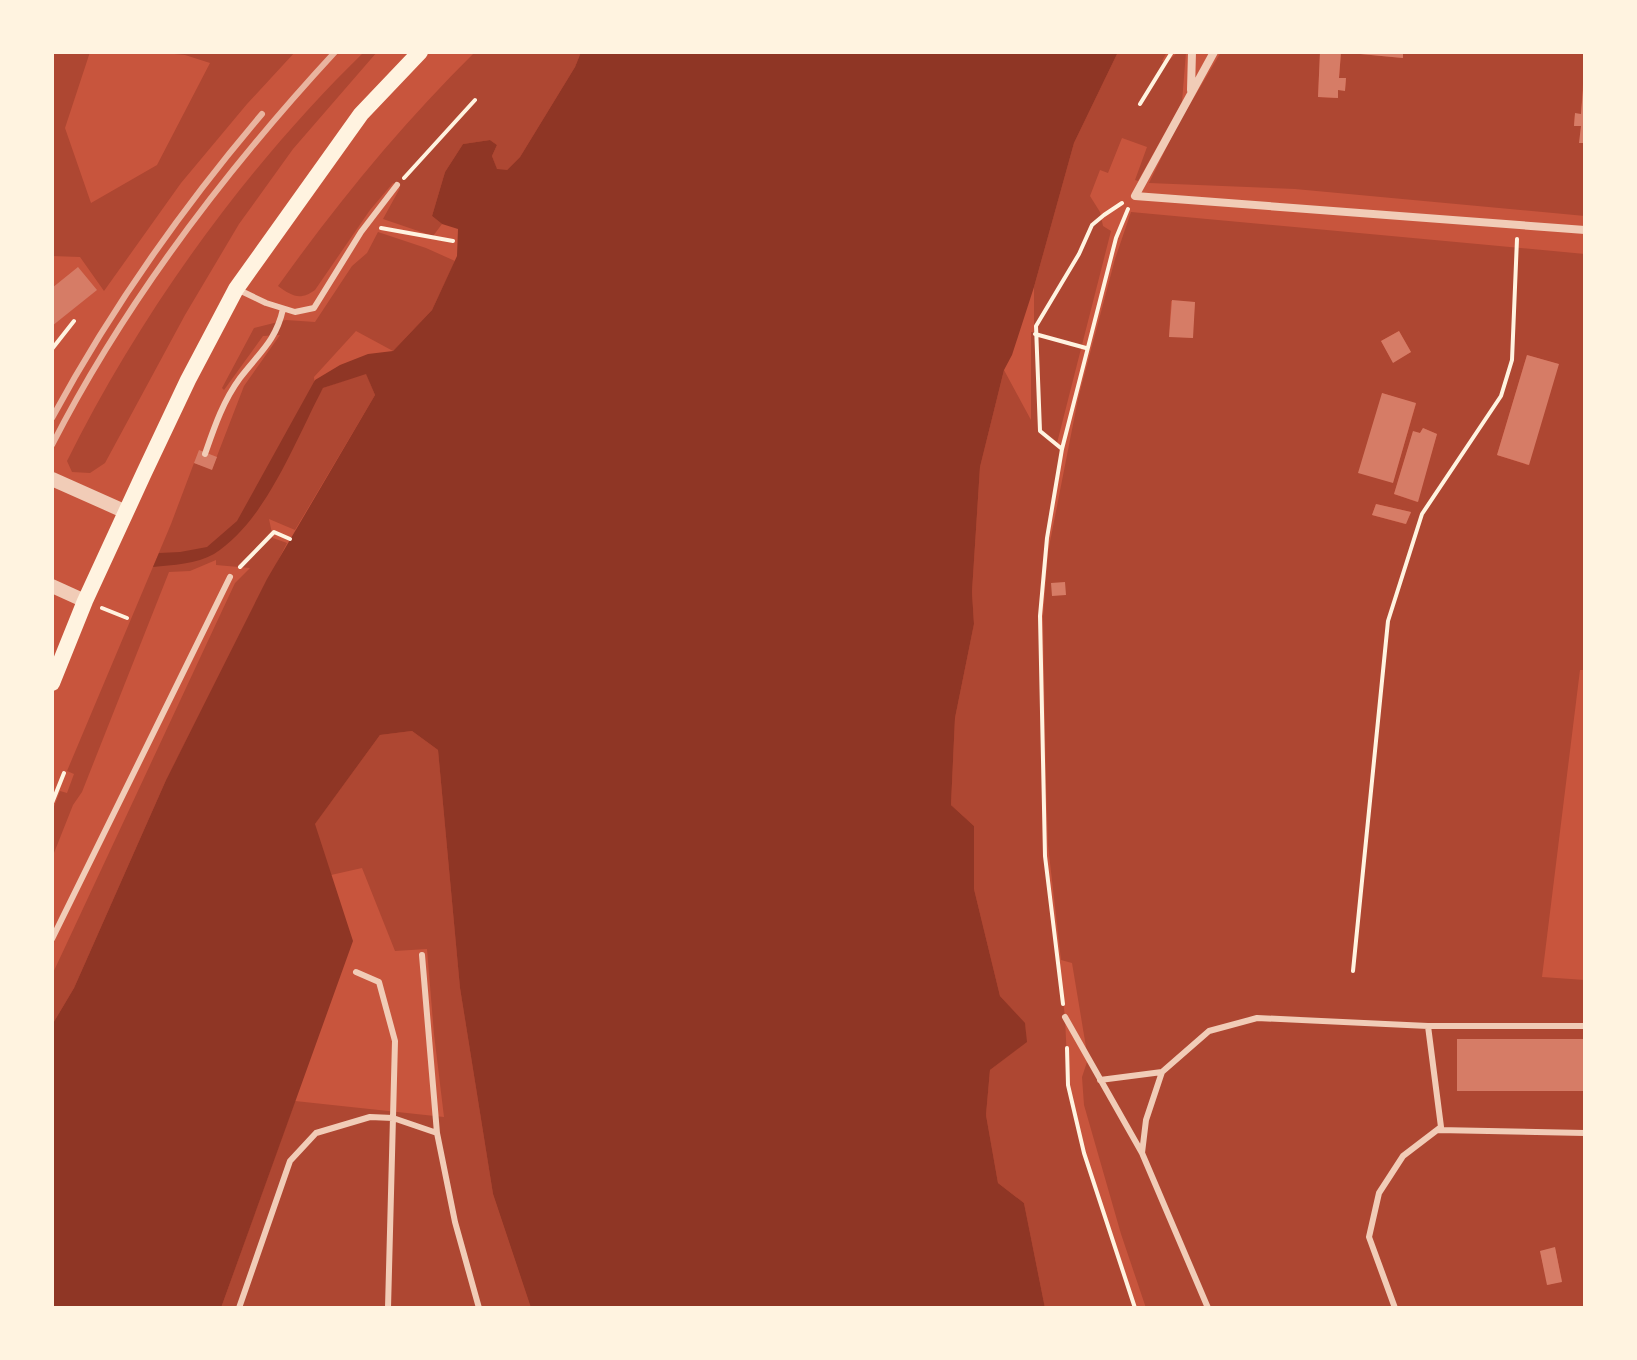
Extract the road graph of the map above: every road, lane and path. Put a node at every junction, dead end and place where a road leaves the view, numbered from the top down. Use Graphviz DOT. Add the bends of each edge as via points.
graph roads {
  1 [pos="420,52"];
  2 [pos="1172,52"];
  3 [pos="1192,52"];
  4 [pos="1214,52"];
  5 [pos="1191,91"];
  6 [pos="475,100"];
  7 [pos="1140,104"];
  8 [pos="397,185"];
  9 [pos="1135,196"];
  10 [pos="367,224"];
  11 [pos="1517,225"];
  12 [pos="1585,230"];
  13 [pos="453,241"];
  14 [pos="236,289"];
  15 [pos="283,309"];
  16 [pos="74,321"];
  17 [pos="1035,334"];
  18 [pos="1087,348"];
  19 [pos="52,349"];
  20 [pos="1062,449"];
  21 [pos="205,454"];
  22 [pos="52,479"];
  23 [pos="126,512"];
  24 [pos="290,539"];
  25 [pos="230,577"];
  26 [pos="52,586"];
  27 [pos="85,601"];
  28 [pos="127,618"];
  29 [pos="52,683"];
  30 [pos="64,773"];
  31 [pos="52,803"];
  32 [pos="52,939"];
  33 [pos="422,955"];
  34 [pos="1353,971"];
  35 [pos="356,972"];
  36 [pos="1065,1017"];
  37 [pos="1428,1026"];
  38 [pos="1585,1026"];
  39 [pos="1162,1072"];
  40 [pos="1100,1080"];
  41 [pos="393,1118"];
  42 [pos="1438,1130"];
  43 [pos="437,1133"];
  44 [pos="1585,1133"];
  45 [pos="1142,1153"];
  46 [pos="239,1308"];
  47 [pos="388,1308"];
  48 [pos="479,1308"];
  49 [pos="1135,1308"];
  50 [pos="1208,1308"];
  51 [pos="1395,1308"];
  1 -- 14 [label="main road" via="361,114"];
  2 -- 7 [label="path"];
  3 -- 5 [label="street"];
  4 -- 5 [label="street"];
  5 -- 9 [label="street"];
  6 -- 8 [label="path"];
  8 -- 10 [label="lane"];
  9 -- 11 [label="street"];
  9 -- 17 [label="path" via="1092,225"];
  9 -- 18 [label="path" via="1116,238"];
  10 -- 13 [label="path"];
  10 -- 15 [label="lane" via="314,308"];
  11 -- 12 [label="street"];
  11 -- 34 [label="path" via="1512,360 1501,396 1422,514 1388,621"];
  14 -- 15 [label="lane"];
  14 -- 23 [label="main road"];
  15 -- 21 [label="lane" via="278,330 218,415"];
  16 -- 19 [label="path"];
  17 -- 18 [label="path"];
  17 -- 20 [label="path" via="1040,431"];
  18 -- 20 [label="path"];
  20 -- 36 [label="path" via="1040,616 1045,856"];
  22 -- 23 [label="street"];
  23 -- 27 [label="main road"];
  24 -- 25 [label="path" via="274,532"];
  25 -- 32 [label="lane"];
  26 -- 27 [label="street"];
  27 -- 28 [label="path"];
  27 -- 29 [label="main road"];
  30 -- 31 [label="path"];
  33 -- 43 [label="lane"];
  35 -- 41 [label="lane" via="379,982 395,1041"];
  36 -- 40 [label="lane"];
  36 -- 49 [label="path" via="1068,1085 1084,1153"];
  37 -- 38 [label="lane"];
  37 -- 39 [label="lane" via="1257,1018 1209,1031"];
  37 -- 42 [label="lane"];
  39 -- 40 [label="lane"];
  39 -- 45 [label="lane" via="1146,1120"];
  40 -- 45 [label="lane"];
  41 -- 43 [label="lane"];
  41 -- 46 [label="lane" via="370,1117 316,1133 290,1161"];
  41 -- 47 [label="lane"];
  42 -- 44 [label="lane"];
  42 -- 51 [label="lane" via="1403,1156 1379,1193 1369,1237"];
  43 -- 48 [label="lane"];
  45 -- 50 [label="lane"];
}
